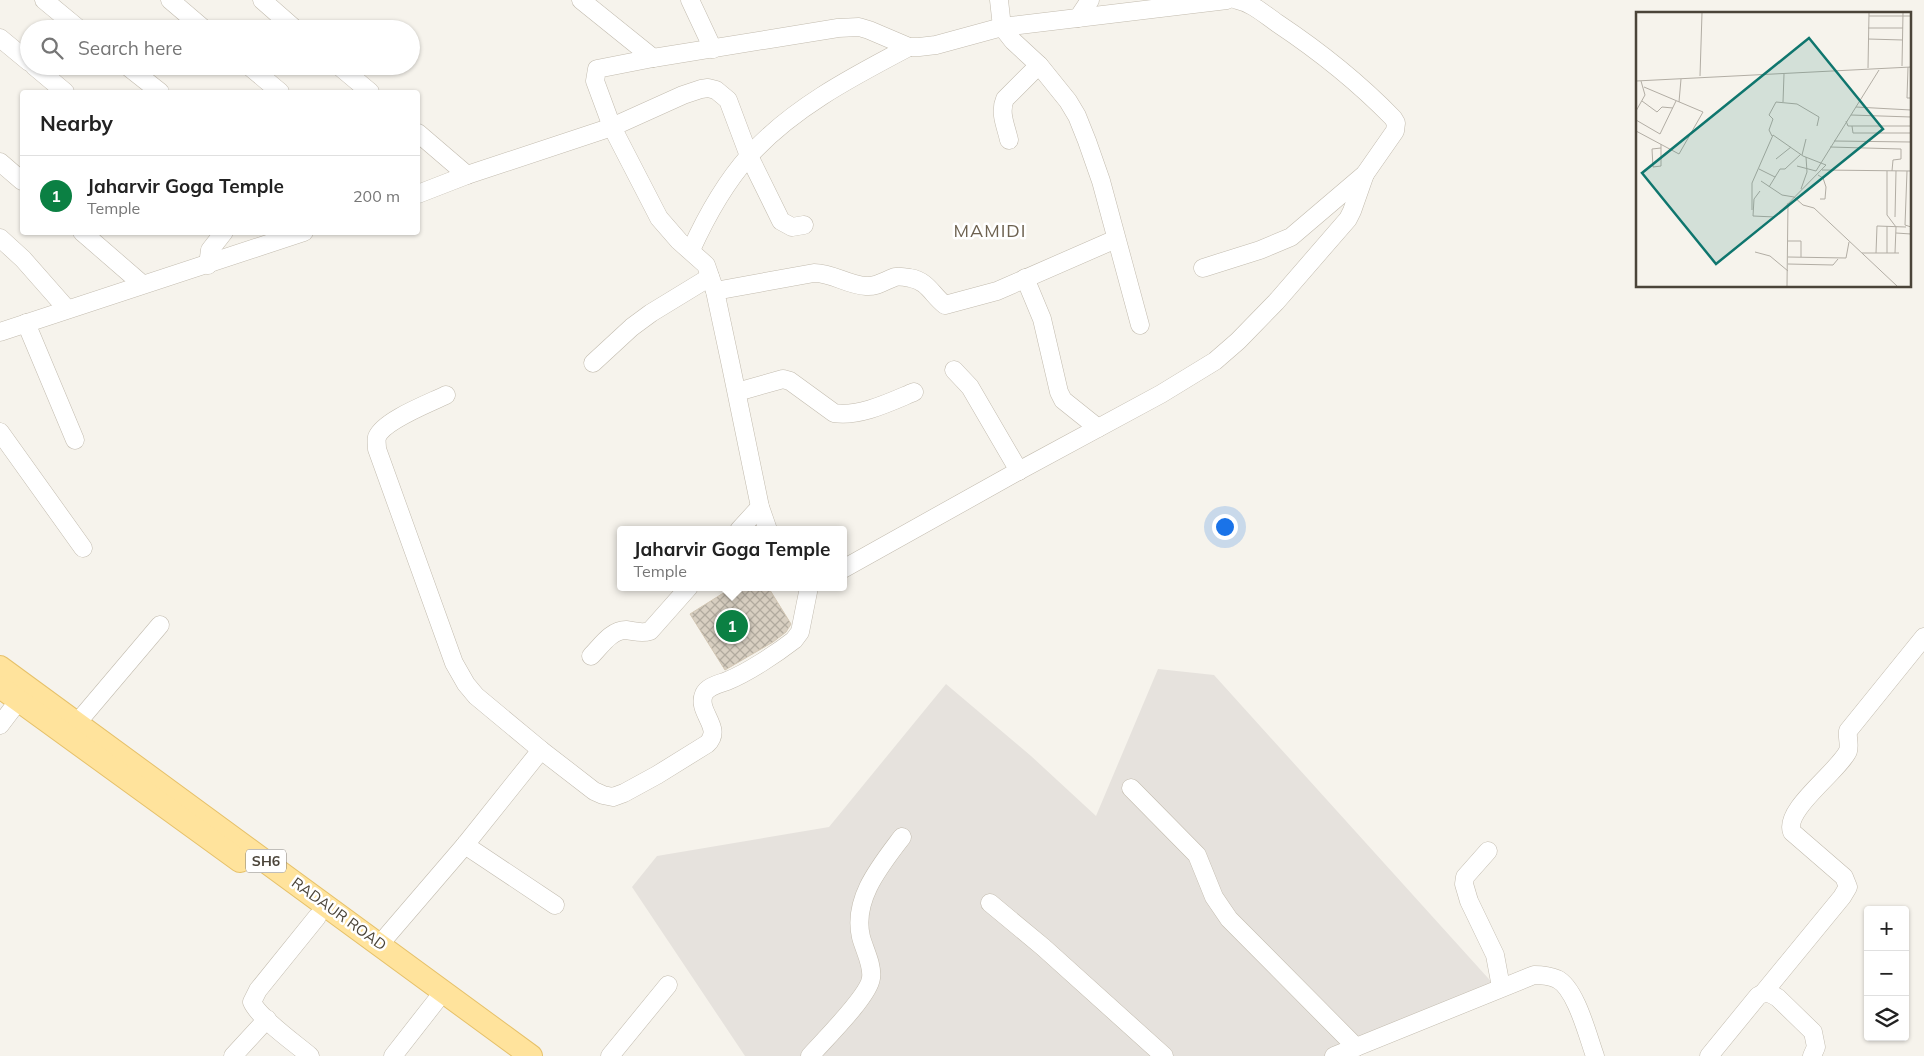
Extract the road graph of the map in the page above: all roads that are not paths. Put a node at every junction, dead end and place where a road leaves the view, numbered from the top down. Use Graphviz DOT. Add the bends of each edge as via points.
graph roads {
  1 [pos="44,0"];
  2 [pos="170,0"];
  3 [pos="262,0"];
  4 [pos="581,0"];
  5 [pos="690,0"];
  6 [pos="998,0"];
  7 [pos="1090,0"];
  8 [pos="1227,0"];
  9 [pos="1237,0"];
  10 [pos="1078,18"];
  11 [pos="68,20"];
  12 [pos="193,20"];
  13 [pos="285,20"];
  14 [pos="1002,27"];
  15 [pos="0,38"];
  16 [pos="909,47"];
  17 [pos="713,49"];
  18 [pos="20,55"];
  19 [pos="653,58"];
  20 [pos="1039,65"];
  21 [pos="45,75"];
  22 [pos="138,75"];
  23 [pos="260,75"];
  24 [pos="350,75"];
  25 [pos="63,90"];
  26 [pos="157,90"];
  27 [pos="278,90"];
  28 [pos="368,90"];
  29 [pos="612,127"];
  30 [pos="420,135"];
  31 [pos="1010,140"];
  32 [pos="749,156"];
  33 [pos="0,162"];
  34 [pos="1364,174"];
  35 [pos="466,175"];
  36 [pos="20,179"];
  37 [pos="420,193"];
  38 [pos="804,225"];
  39 [pos="85,235"];
  40 [pos="222,235"];
  41 [pos="295,235"];
  42 [pos="0,238"];
  43 [pos="1116,239"];
  44 [pos="691,250"];
  45 [pos="208,265"];
  46 [pos="1203,268"];
  47 [pos="1025,278"];
  48 [pos="142,284"];
  49 [pos="713,284"];
  50 [pos="67,309"];
  51 [pos="26,323"];
  52 [pos="1140,326"];
  53 [pos="0,332"];
  54 [pos="593,363"];
  55 [pos="954,370"];
  56 [pos="737,392"];
  57 [pos="914,392"];
  58 [pos="446,395"];
  59 [pos="1098,428"];
  60 [pos="0,432"];
  61 [pos="74,440"];
  62 [pos="1019,471"];
  63 [pos="760,506"];
  64 [pos="742,526"];
  65 [pos="767,526"];
  66 [pos="83,548"];
  67 [pos="847,567"];
  68 [pos="685,591"];
  69 [pos="808,591"];
  70 [pos="160,625"];
  71 [pos="1924,636"];
  72 [pos="592,656"];
  73 [pos="0,667"];
  74 [pos="0,687"];
  75 [pos="19,700"];
  76 [pos="78,723"];
  77 [pos="0,725"];
  78 [pos="541,750"];
  79 [pos="1131,788"];
  80 [pos="902,837"];
  81 [pos="465,845"];
  82 [pos="1488,851"];
  83 [pos="990,903"];
  84 [pos="555,906"];
  85 [pos="317,917"];
  86 [pos="380,944"];
  87 [pos="668,985"];
  88 [pos="1501,987"];
  89 [pos="1764,992"];
  90 [pos="436,1001"];
  91 [pos="267,1019"];
  92 [pos="1356,1047"];
  93 [pos="233,1056"];
  94 [pos="310,1056"];
  95 [pos="393,1056"];
  96 [pos="507,1056"];
  97 [pos="531,1056"];
  98 [pos="610,1056"];
  99 [pos="810,1056"];
  100 [pos="1164,1056"];
  101 [pos="1334,1056"];
  102 [pos="1595,1056"];
  103 [pos="1709,1056"];
  104 [pos="1812,1056"];
  1 -- 11 [label="street"];
  2 -- 12 [label="street"];
  3 -- 13 [label="street"];
  4 -- 19 [label="street"];
  5 -- 17 [label="street"];
  6 -- 14 [label="street"];
  7 -- 10 [label="street"];
  8 -- 10 [label="street"];
  9 -- 34 [label="street" via="1288,30 1345,72 1393,118 1396,131 1393,137"];
  10 -- 14 [label="street"];
  14 -- 16 [label="street" via="936,44"];
  14 -- 20 [label="street"];
  15 -- 18 [label="street"];
  16 -- 17 [label="street" via="859,27"];
  16 -- 32 [label="street" via="840,84 773,132"];
  17 -- 19 [label="street"];
  19 -- 29 [label="street" via="597,70 595,81"];
  20 -- 31 [label="street" via="1002,106"];
  20 -- 43 [label="street" via="1076,116 1087,141"];
  21 -- 25 [label="street"];
  22 -- 26 [label="street"];
  23 -- 27 [label="street"];
  24 -- 28 [label="street"];
  29 -- 32 [label="street" via="701,89 716,90 728,100"];
  29 -- 35 [label="street"];
  29 -- 44 [label="street" via="659,218"];
  30 -- 35 [label="street"];
  32 -- 38 [label="street" via="781,220 792,227"];
  32 -- 44 [label="street" via="727,184"];
  33 -- 36 [label="street"];
  34 -- 46 [label="street" via="1291,237"];
  34 -- 59 [label="street" via="1348,219 1238,341 1215,362"];
  35 -- 37 [label="street"];
  39 -- 48 [label="street"];
  40 -- 45 [label="street" via="210,250"];
  41 -- 45 [label="street"];
  42 -- 50 [label="street"];
  43 -- 47 [label="street"];
  43 -- 52 [label="street"];
  44 -- 49 [label="street" via="706,265"];
  45 -- 48 [label="street"];
  47 -- 49 [label="street" via="945,306 921,280 908,277 897,276 875,286 865,286 826,273"];
  47 -- 59 [label="street" via="1042,320 1059,392 1063,400"];
  48 -- 50 [label="street"];
  49 -- 54 [label="street" via="651,313"];
  49 -- 56 [label="street"];
  50 -- 51 [label="street"];
  51 -- 53 [label="street"];
  51 -- 61 [label="street"];
  55 -- 62 [label="street" via="970,387"];
  56 -- 57 [label="street" via="783,379 841,414 887,403"];
  56 -- 63 [label="street"];
  58 -- 78 [label="street" via="392,422 378,436 377,449 454,664 476,696"];
  59 -- 62 [label="street"];
  60 -- 66 [label="street"];
  62 -- 67 [label="street"];
  63 -- 64 [label="street"];
  63 -- 65 [label="street"];
  68 -- 72 [label="street" via="650,631 618,632"];
  69 -- 78 [label="street" via="800,632 794,640 735,678 708,688 702,698 714,734 712,740 657,775 624,793 613,797 603,795"];
  70 -- 76 [label="street"];
  71 -- 89 [label="street" via="1848,732 1849,745 1845,756 1791,821 1792,832 1844,877 1848,887"];
  73 -- 76 [label="main road, RADAUR ROAD / SH6"];
  74 -- 75 [label="main road, RADAUR ROAD / SH6"];
  75 -- 77 [label="street"];
  75 -- 85 [label="main road, RADAUR ROAD / SH6"];
  76 -- 86 [label="main road, RADAUR ROAD / SH6"];
  78 -- 81 [label="street"];
  79 -- 92 [label="street" via="1197,856 1214,897 1229,919"];
  80 -- 99 [label="street" via="876,871 860,912 860,935 871,979 857,1002"];
  81 -- 84 [label="street"];
  81 -- 86 [label="street"];
  82 -- 88 [label="street" via="1465,877 1464,884 1495,955"];
  83 -- 100 [label="street"];
  85 -- 90 [label="main road, RADAUR ROAD / SH6"];
  85 -- 91 [label="street" via="253,999 254,1007"];
  86 -- 97 [label="main road, RADAUR ROAD / SH6"];
  87 -- 98 [label="street"];
  88 -- 92 [label="street"];
  88 -- 102 [label="street" via="1534,975 1558,980 1568,988 1576,1004"];
  89 -- 103 [label="street"];
  89 -- 104 [label="street" via="1778,998 1813,1032 1816,1047"];
  90 -- 95 [label="street"];
  90 -- 96 [label="main road, RADAUR ROAD / SH6"];
  91 -- 93 [label="street"];
  91 -- 94 [label="street"];
  92 -- 101 [label="street"];
}
